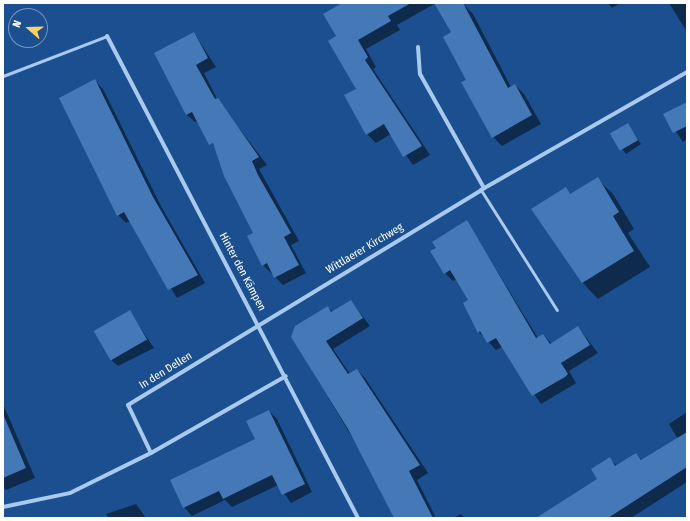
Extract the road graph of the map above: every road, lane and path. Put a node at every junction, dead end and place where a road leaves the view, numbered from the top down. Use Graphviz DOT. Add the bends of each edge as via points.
graph roads {
  1 [pos="107,36"];
  2 [pos="418,47"];
  3 [pos="687,72"];
  4 [pos="3,76"];
  5 [pos="483,189"];
  6 [pos="557,310"];
  7 [pos="259,324"];
  8 [pos="286,376"];
  9 [pos="150,453"];
  10 [pos="3,507"];
  11 [pos="358,518"];
  1 -- 4 [label="lane"];
  1 -- 7 [label="street, Hinter den Kämpen"];
  2 -- 5 [label="street" via="420,74"];
  3 -- 5 [label="street, Wittlaerer Kirchweg"];
  5 -- 6 [label="lane"];
  5 -- 7 [label="street, Wittlaerer Kirchweg"];
  7 -- 8 [label="street, Hinter den Kämpen"];
  7 -- 9 [label="street, In den Dellen" via="128,405"];
  8 -- 9 [label="street"];
  8 -- 11 [label="street, Hinter den Kämpen"];
  9 -- 10 [label="street" via="70,493"];
}
